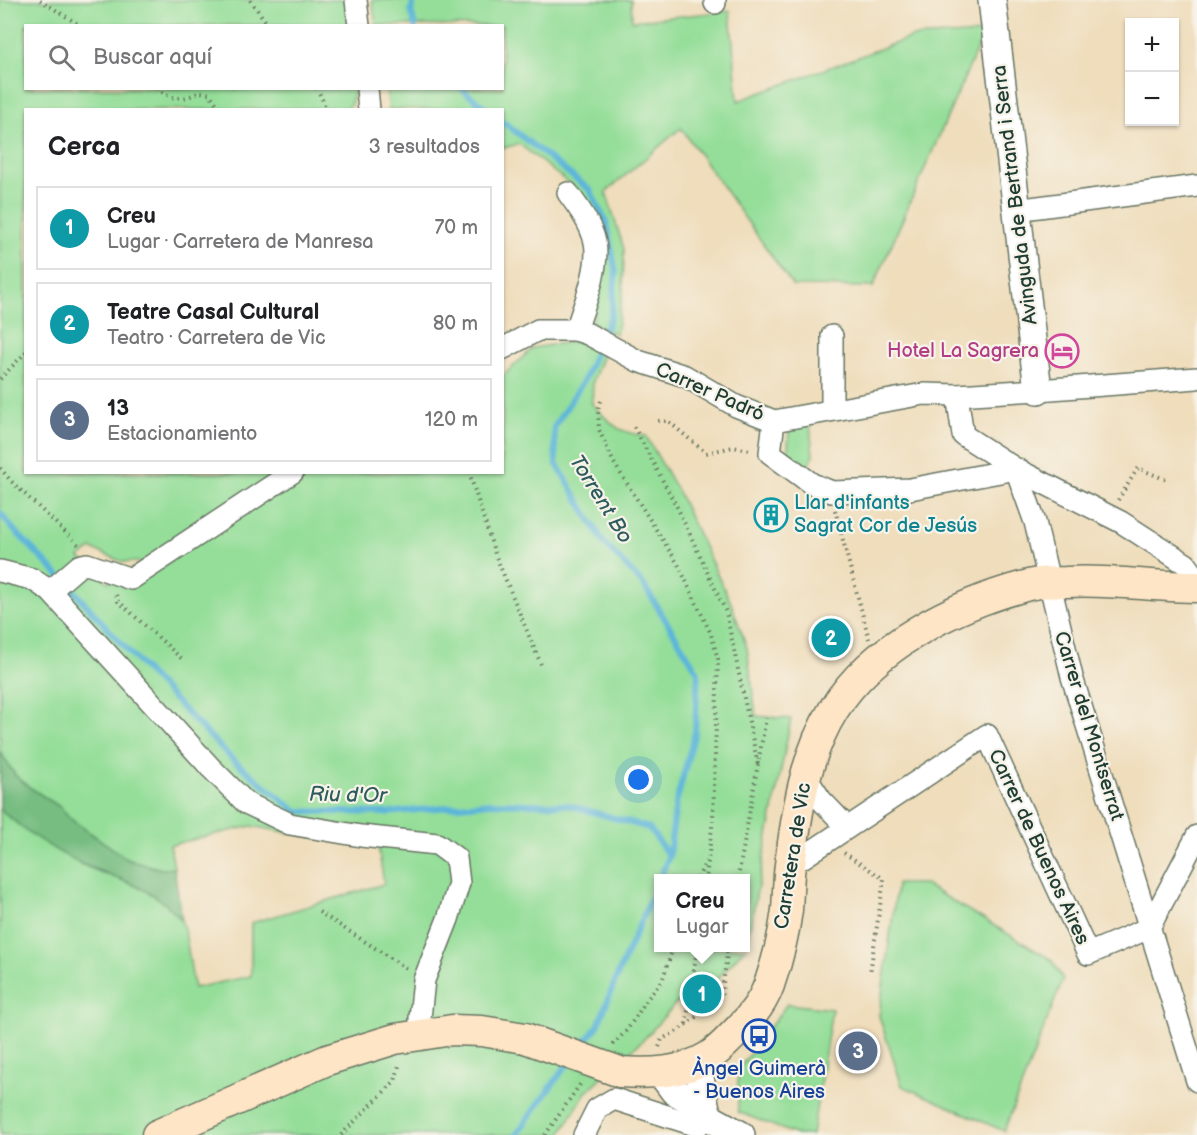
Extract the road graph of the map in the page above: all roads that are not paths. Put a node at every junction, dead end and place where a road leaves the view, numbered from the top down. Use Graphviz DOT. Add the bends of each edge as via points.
graph roads {
  1 [pos="356,0"];
  2 [pos="992,0"];
  3 [pos="359,24"];
  4 [pos="367,90"];
  5 [pos="369,108"];
  6 [pos="1197,186"];
  7 [pos="568,193"];
  8 [pos="1016,210"];
  9 [pos="582,332"];
  10 [pos="832,336"];
  11 [pos="504,349"];
  12 [pos="1197,378"];
  13 [pos="1038,390"];
  14 [pos="957,395"];
  15 [pos="832,409"];
  16 [pos="774,420"];
  17 [pos="1016,470"];
  18 [pos="290,474"];
  19 [pos="0,571"];
  20 [pos="1197,579"];
  21 [pos="1048,582"];
  22 [pos="1197,586"];
  23 [pos="52,589"];
  24 [pos="805,776"];
  25 [pos="847,827"];
  26 [pos="1197,836"];
  27 [pos="790,866"];
  28 [pos="1149,928"];
  29 [pos="408,1037"];
  30 [pos="1190,1037"];
  31 [pos="697,1062"];
  32 [pos="660,1072"];
  33 [pos="1197,1081"];
  34 [pos="702,1122"];
  35 [pos="157,1135"];
  36 [pos="584,1135"];
  37 [pos="741,1135"];
  1 -- 3 [label="street"];
  2 -- 8 [label="street, Avinguda de Bertrand i Serra"];
  4 -- 5 [label="street"];
  6 -- 8 [label="street"];
  7 -- 9 [label="street" via="583,214 595,243"];
  8 -- 13 [label="street, Avinguda de Bertrand i Serra"];
  9 -- 11 [label="street" via="538,330"];
  9 -- 16 [label="street, Carrer Padró" via="638,361 685,376 736,406"];
  10 -- 15 [label="street"];
  12 -- 13 [label="street"];
  13 -- 14 [label="street, Carrer Padró"];
  14 -- 15 [label="street, Carrer Padró" via="924,394"];
  14 -- 17 [label="street" via="963,435"];
  15 -- 16 [label="street, Carrer Padró"];
  16 -- 17 [label="street" via="770,453 812,484 832,492 910,489"];
  17 -- 20 [label="street" via="1121,522 1186,564"];
  17 -- 21 [label="street, Carrer del Montserrat" via="1035,522"];
  18 -- 23 [label="street" via="131,579 83,565"];
  19 -- 23 [label="street"];
  21 -- 22 [label="main road, Carretera de Vic" via="1096,580"];
  21 -- 24 [label="main road, Carretera de Vic" via="1026,585 964,607 878,658 834,708"];
  21 -- 28 [label="street, Carrer del Montserrat" via="1072,677"];
  23 -- 29 [label="street" via="246,803 290,824 437,844 456,858 459,883 424,980 420,1018"];
  24 -- 25 [label="street"];
  24 -- 27 [label="main road, Carretera de Vic"];
  25 -- 27 [label="street, Carrer de Buenos Aires"];
  25 -- 28 [label="street, Carrer de Buenos Aires" via="987,735 1088,954"];
  26 -- 28 [label="street"];
  27 -- 31 [label="main road, Carretera de Vic" via="786,912 769,986 754,1013 717,1051"];
  28 -- 30 [label="street, Carrer del Montserrat"];
  29 -- 32 [label="main road, Carretera de Vic, bridge" via="472,1030 525,1038 620,1072"];
  29 -- 35 [label="main road, Carretera de Vic" via="327,1060"];
  30 -- 33 [label="street, Carrer del Montserrat"];
  31 -- 32 [label="main road, Carretera de Vic"];
  31 -- 34 [label="street"];
  32 -- 34 [label="street"];
  34 -- 36 [label="street" via="614,1100 597,1109"];
  34 -- 37 [label="street"];
}
